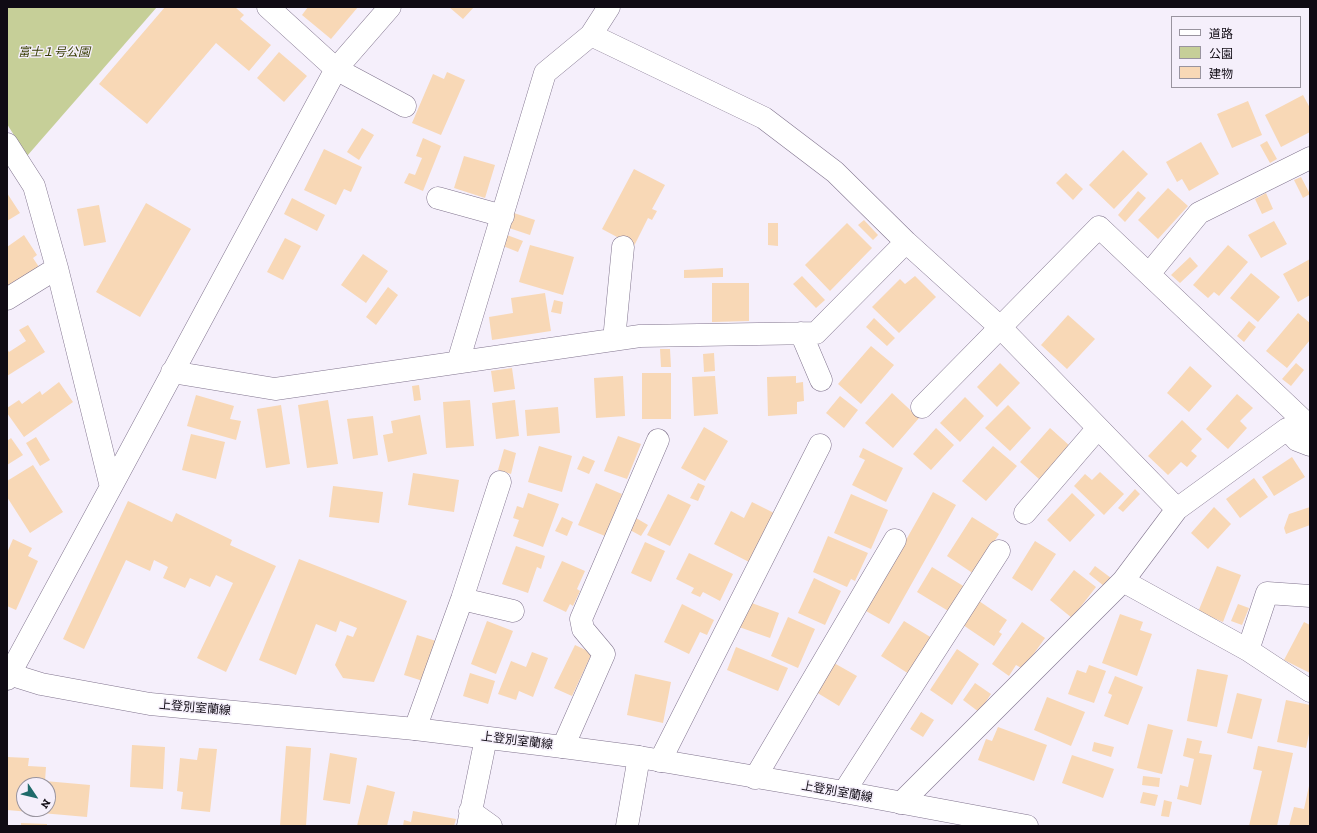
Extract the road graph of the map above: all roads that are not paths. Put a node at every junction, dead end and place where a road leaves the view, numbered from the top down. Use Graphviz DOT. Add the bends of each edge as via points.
graph roads {
  1 [pos="268,7"];
  2 [pos="390,7"];
  3 [pos="609,7"];
  4 [pos="591,35"];
  5 [pos="336,68"];
  6 [pos="405,106"];
  7 [pos="10,153"];
  8 [pos="1310,158"];
  9 [pos="438,198"];
  10 [pos="502,216"];
  11 [pos="906,242"];
  12 [pos="624,247"];
  13 [pos="56,268"];
  14 [pos="1148,274"];
  15 [pos="7,299"];
  16 [pos="1001,328"];
  17 [pos="801,333"];
  18 [pos="614,340"];
  19 [pos="458,362"];
  20 [pos="172,372"];
  21 [pos="821,380"];
  22 [pos="922,407"];
  23 [pos="1098,428"];
  24 [pos="1304,430"];
  25 [pos="658,440"];
  26 [pos="820,445"];
  27 [pos="500,482"];
  28 [pos="111,487"];
  29 [pos="1177,509"];
  30 [pos="1025,513"];
  31 [pos="895,540"];
  32 [pos="999,552"];
  33 [pos="1123,581"];
  34 [pos="1310,596"];
  35 [pos="462,599"];
  36 [pos="513,611"];
  37 [pos="1248,650"];
  38 [pos="8,675"];
  39 [pos="1310,691"];
  40 [pos="415,729"];
  41 [pos="486,738"];
  42 [pos="564,747"];
  43 [pos="650,759"];
  44 [pos="755,778"];
  45 [pos="844,792"];
  46 [pos="901,803"];
  47 [pos="469,819"];
  48 [pos="491,826"];
  49 [pos="627,826"];
  50 [pos="1027,826"];
  1 -- 5 [label="street"];
  2 -- 5 [label="street"];
  3 -- 4 [label="street"];
  4 -- 10 [label="street" via="545,73"];
  4 -- 11 [label="street" via="764,118 835,172"];
  5 -- 6 [label="street"];
  5 -- 20 [label="street"];
  7 -- 13 [label="street" via="34,186"];
  8 -- 14 [label="street" via="1199,213"];
  9 -- 10 [label="street"];
  10 -- 19 [label="street"];
  11 -- 16 [label="street"];
  11 -- 17 [label="street" via="816,333"];
  12 -- 18 [label="street"];
  13 -- 15 [label="street"];
  13 -- 28 [label="street"];
  14 -- 16 [label="street" via="1099,228"];
  14 -- 24 [label="street"];
  16 -- 22 [label="street"];
  16 -- 23 [label="street"];
  17 -- 18 [label="street" via="640,336"];
  17 -- 21 [label="street"];
  18 -- 19 [label="street"];
  19 -- 20 [label="street" via="275,389"];
  20 -- 28 [label="street"];
  23 -- 29 [label="street"];
  23 -- 30 [label="street"];
  24 -- 29 [label="street"];
  25 -- 42 [label="street" via="581,619 583,629 604,654"];
  26 -- 43 [label="street"];
  27 -- 35 [label="street"];
  28 -- 38 [label="street"];
  29 -- 33 [label="street"];
  31 -- 44 [label="street"];
  32 -- 45 [label="street"];
  33 -- 37 [label="street"];
  33 -- 46 [label="street"];
  34 -- 37 [label="street" via="1267,593"];
  35 -- 36 [label="street"];
  35 -- 40 [label="street"];
  37 -- 39 [label="street"];
  38 -- 40 [label="street, 上登別室蘭線" via="41,684 150,704"];
  40 -- 41 [label="street, 上登別室蘭線"];
  41 -- 42 [label="street, 上登別室蘭線"];
  41 -- 47 [label="street"];
  42 -- 43 [label="street, 上登別室蘭線"];
  43 -- 44 [label="street, 上登別室蘭線"];
  43 -- 49 [label="street"];
  44 -- 45 [label="street, 上登別室蘭線"];
  45 -- 46 [label="street, 上登別室蘭線"];
  46 -- 50 [label="street, 上登別室蘭線"];
  47 -- 48 [label="street"];
}
